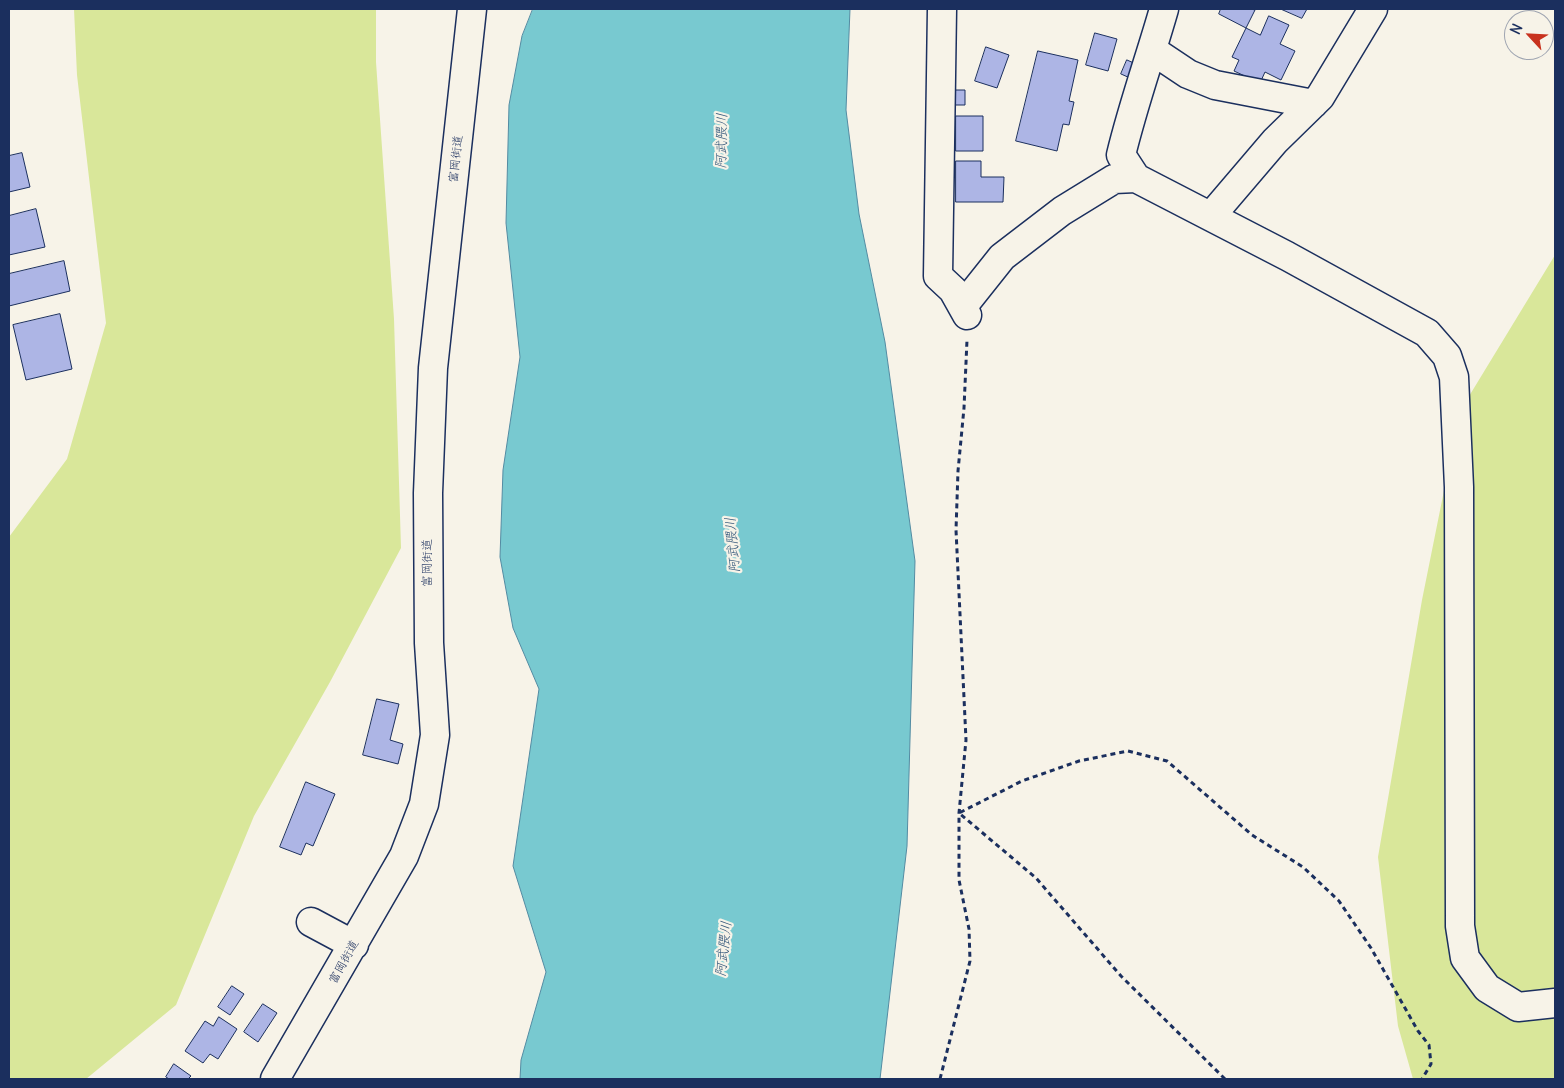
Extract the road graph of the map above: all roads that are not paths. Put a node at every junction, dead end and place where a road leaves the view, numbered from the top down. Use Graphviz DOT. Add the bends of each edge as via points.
graph roads {
  1 [pos="472,9"];
  2 [pos="942,9"];
  3 [pos="1164,9"];
  4 [pos="1373,9"];
  5 [pos="1152,50"];
  6 [pos="1313,104"];
  7 [pos="1136,178"];
  8 [pos="1211,216"];
  9 [pos="312,922"];
  10 [pos="354,945"];
  11 [pos="1555,1003"];
  12 [pos="275,1079"];
  1 -- 10 [label="street, 富岡街道" via="433,368 428,613 435,735 424,804 404,856"];
  2 -- 7 [label="street" via="938,276 953,290 965,310 1002,257 1062,211 1114,179"];
  3 -- 5 [label="street"];
  4 -- 6 [label="street"];
  5 -- 6 [label="street" via="1188,74 1215,86"];
  5 -- 7 [label="street" via="1133,105 1121,155"];
  6 -- 8 [label="street" via="1274,141"];
  7 -- 8 [label="street"];
  8 -- 11 [label="street" via="1427,333 1447,356 1454,376 1459,487 1458,807 1460,926 1464,958 1487,988 1518,1007"];
  9 -- 10 [label="street"];
  10 -- 12 [label="street, 富岡街道"];
}
